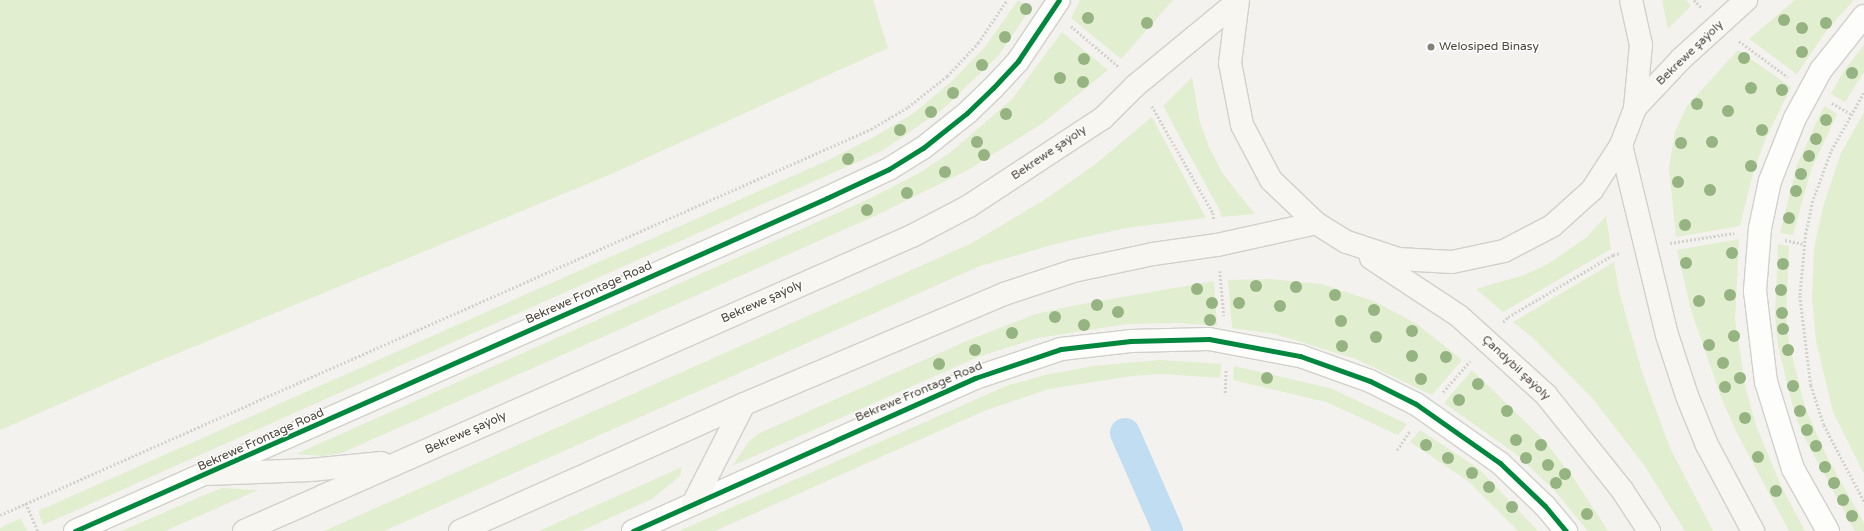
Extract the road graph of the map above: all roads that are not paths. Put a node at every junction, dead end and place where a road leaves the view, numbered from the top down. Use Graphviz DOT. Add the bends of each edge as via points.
graph roads {
  1 [pos="1631,0"];
  2 [pos="1746,0"];
  3 [pos="1238,1"];
  4 [pos="1055,6"];
  5 [pos="1864,16"];
  6 [pos="1635,108"];
  7 [pos="1622,145"];
  8 [pos="1316,223"];
  9 [pos="1347,242"];
  10 [pos="744,404"];
  11 [pos="401,462"];
  12 [pos="207,474"];
  13 [pos="692,504"];
  14 [pos="75,531"];
  15 [pos="244,531"];
  16 [pos="460,531"];
  17 [pos="633,531"];
  18 [pos="1566,531"];
  19 [pos="1649,531"];
  20 [pos="1753,531"];
  21 [pos="1828,531"];
  1 -- 6 [label="main road" via="1641,45"];
  2 -- 6 [label="main road, Bekrewe şaýoly" via="1681,59"];
  3 -- 8 [label="main road" via="1230,63 1242,125 1271,180"];
  3 -- 11 [label="main road, Bekrewe şaýoly" via="1135,86 1103,118 969,206 912,236"];
  4 -- 12 [label="street, Bekrewe Frontage Road" via="1018,61 977,103 923,148 888,169 820,202"];
  5 -- 21 [label="street" via="1821,70 1795,118 1770,181 1759,235 1755,291 1766,382 1793,469"];
  6 -- 7 [label="main road"];
  7 -- 9 [label="main road" via="1592,190 1552,226 1504,251 1452,262 1398,259"];
  7 -- 20 [label="main road" via="1667,335 1687,396 1708,445"];
  8 -- 9 [label="main road"];
  8 -- 10 [label="main road" via="1217,245 1153,254 1066,273 955,314"];
  9 -- 19 [label="main road, Çandybil şaýoly" via="1459,316 1546,395 1585,441"];
  10 -- 13 [label="main road"];
  10 -- 16 [label="main road"];
  11 -- 12 [label="main road" via="310,470"];
  11 -- 15 [label="main road, Bekrewe şaýoly"];
  12 -- 14 [label="street, Bekrewe Frontage Road"];
  13 -- 17 [label="street, Bekrewe Frontage Road"];
  13 -- 18 [label="street, Bekrewe Frontage Road" via="975,378 1061,349 1131,341 1209,339 1300,356 1370,381 1427,411 1500,463 1545,506"];
}
